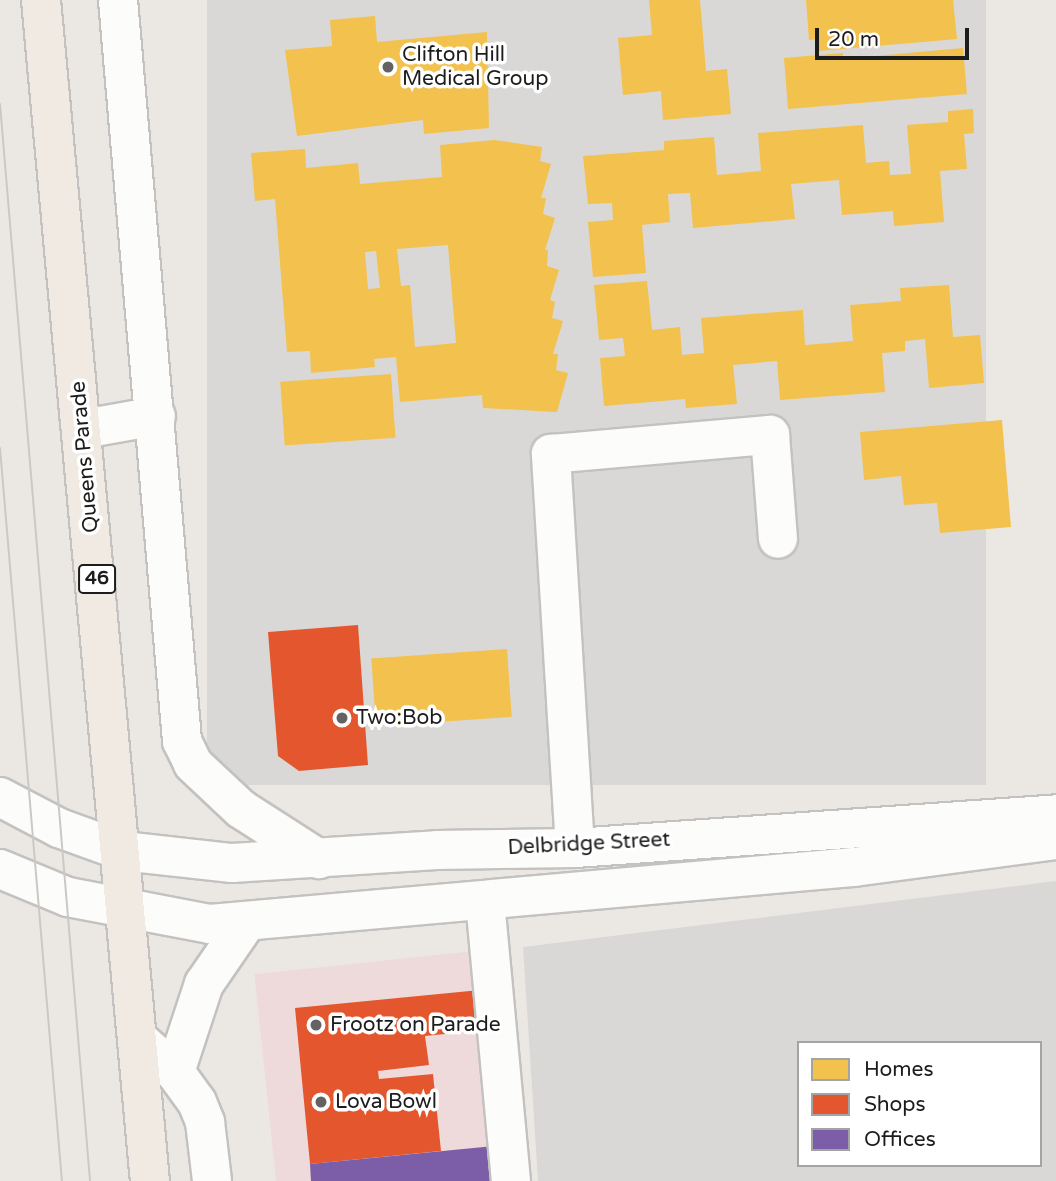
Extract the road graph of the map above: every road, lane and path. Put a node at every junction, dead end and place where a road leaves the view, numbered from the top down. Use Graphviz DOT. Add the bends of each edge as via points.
graph roads {
  1 [pos="41,0"];
  2 [pos="118,0"];
  3 [pos="156,416"];
  4 [pos="83,429"];
  5 [pos="778,538"];
  6 [pos="0,797"];
  7 [pos="1056,814"];
  8 [pos="1056,840"];
  9 [pos="575,848"];
  10 [pos="123,851"];
  11 [pos="319,859"];
  12 [pos="0,869"];
  13 [pos="485,901"];
  14 [pos="127,911"];
  15 [pos="246,923"];
  16 [pos="138,1039"];
  17 [pos="175,1072"];
  18 [pos="150,1181"];
  19 [pos="212,1181"];
  20 [pos="511,1181"];
  1 -- 4 [label="main road, Queens Parade / 46"];
  2 -- 3 [label="street"];
  3 -- 4 [label="street"];
  3 -- 11 [label="street" via="177,707 185,751 242,809"];
  4 -- 10 [label="main road, Queens Parade / 46"];
  5 -- 9 [label="street" via="770,435 551,454"];
  6 -- 10 [label="street, Delbridge Street" via="59,828"];
  7 -- 9 [label="street, Delbridge Street"];
  8 -- 13 [label="street, Delbridge Street" via="866,866"];
  9 -- 11 [label="street, Delbridge Street" via="438,850"];
  10 -- 11 [label="street, Delbridge Street" via="198,862"];
  10 -- 14 [label="main road, Queens Parade / 46"];
  12 -- 14 [label="street, Delbridge Street" via="55,893"];
  13 -- 15 [label="street, Delbridge Street"];
  13 -- 20 [label="street"];
  14 -- 15 [label="street, Delbridge Street" via="199,924"];
  14 -- 16 [label="main road, Queens Parade / 46"];
  15 -- 17 [label="street" via="204,984"];
  16 -- 17 [label="street"];
  16 -- 18 [label="main road, Queens Parade / 46"];
  17 -- 19 [label="street" via="203,1114"];
}
